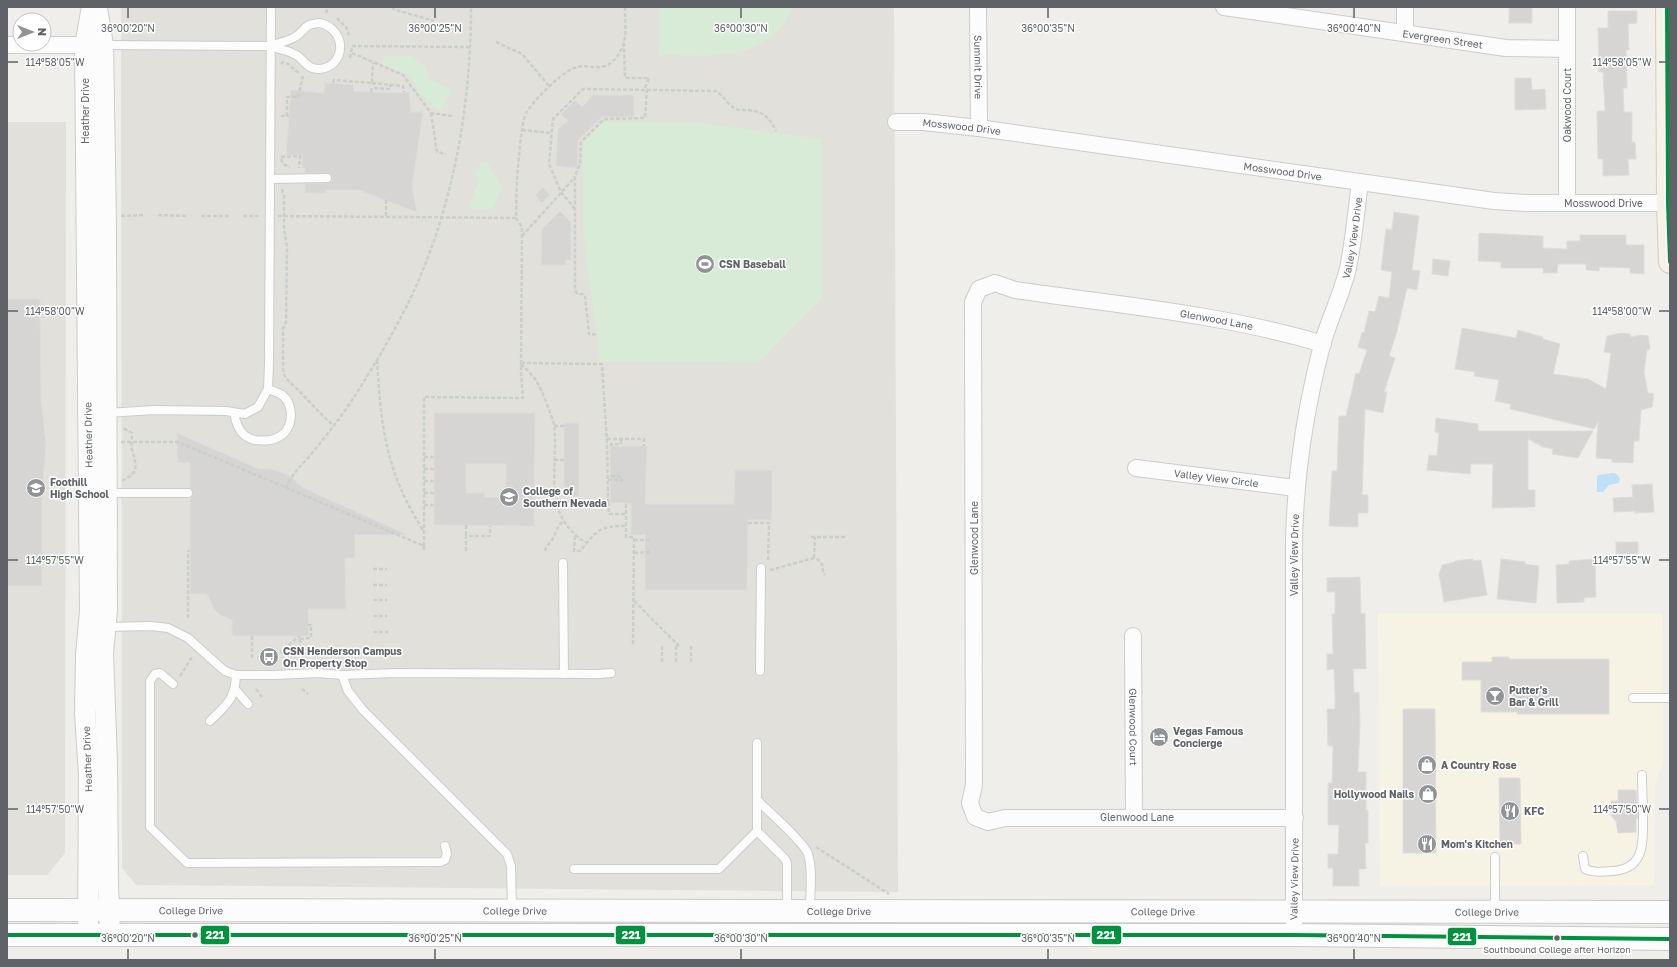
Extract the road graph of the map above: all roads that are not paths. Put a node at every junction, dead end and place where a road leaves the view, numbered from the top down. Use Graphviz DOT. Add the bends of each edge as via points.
graph roads {
  1 [pos="92,7"];
  2 [pos="97,7"];
  3 [pos="270,7"];
  4 [pos="978,7"];
  5 [pos="1224,7"];
  6 [pos="1405,7"];
  7 [pos="1567,7"];
  8 [pos="1668,16"];
  9 [pos="1405,33"];
  10 [pos="7,45"];
  11 [pos="94,45"];
  12 [pos="270,46"];
  13 [pos="1567,49"];
  14 [pos="896,122"];
  15 [pos="978,128"];
  16 [pos="327,178"];
  17 [pos="270,179"];
  18 [pos="1360,183"];
  19 [pos="1567,203"];
  20 [pos="1669,203"];
  21 [pos="113,221"];
  22 [pos="86,226"];
  23 [pos="1670,262"];
  24 [pos="86,263"];
  25 [pos="106,263"];
  26 [pos="1323,344"];
  27 [pos="268,389"];
  28 [pos="97,413"];
  29 [pos="234,413"];
  30 [pos="1136,468"];
  31 [pos="113,488"];
  32 [pos="1296,488"];
  33 [pos="188,493"];
  34 [pos="563,563"];
  35 [pos="765,570"];
  36 [pos="97,627"];
  37 [pos="1133,636"];
  38 [pos="760,671"];
  39 [pos="611,673"];
  40 [pos="564,674"];
  41 [pos="342,675"];
  42 [pos="236,676"];
  43 [pos="173,684"];
  44 [pos="235,689"];
  45 [pos="1633,698"];
  46 [pos="1670,698"];
  47 [pos="248,704"];
  48 [pos="210,721"];
  49 [pos="757,743"];
  50 [pos="1642,775"];
  51 [pos="757,800"];
  52 [pos="1134,817"];
  53 [pos="1295,818"];
  54 [pos="757,831"];
  55 [pos="445,846"];
  56 [pos="1583,856"];
  57 [pos="1495,857"];
  58 [pos="574,869"];
  59 [pos="7,910"];
  60 [pos="512,910"];
  61 [pos="787,910"];
  62 [pos="100,911"];
  63 [pos="810,911"];
  64 [pos="1293,912"];
  65 [pos="1495,912"];
  66 [pos="1670,912"];
  67 [pos="7,935"];
  68 [pos="88,935"];
  69 [pos="110,935"];
  70 [pos="1294,935"];
  71 [pos="787,936"];
  72 [pos="809,936"];
  73 [pos="1406,936"];
  74 [pos="1670,938"];
  1 -- 11 [label="street, Heather Drive"];
  2 -- 11 [label="street, Heather Drive"];
  3 -- 12 [label="lane"];
  4 -- 15 [label="street, Summit Drive"];
  5 -- 9 [label="street, Evergreen Street"];
  6 -- 9 [label="street"];
  7 -- 13 [label="street, Oakwood Court"];
  8 -- 20 [label="main road"];
  9 -- 13 [label="street, Evergreen Street" via="1506,48"];
  10 -- 11 [label="street"];
  11 -- 12 [label="lane"];
  11 -- 21 [label="street, Heather Drive"];
  11 -- 22 [label="street, Heather Drive"];
  12 -- 12 [label="lane" via="296,54 306,65 320,69 333,63 341,50 334,29 320,23 306,27 296,37"];
  12 -- 17 [label="lane"];
  13 -- 19 [label="street, Oakwood Court"];
  14 -- 15 [label="street, Mosswood Drive"];
  15 -- 18 [label="street, Mosswood Drive"];
  16 -- 17 [label="lane"];
  17 -- 27 [label="lane"];
  18 -- 19 [label="street, Mosswood Drive" via="1494,202"];
  18 -- 26 [label="street, Valley View Drive" via="1348,267"];
  19 -- 20 [label="street, Mosswood Drive"];
  20 -- 23 [label="main road"];
  21 -- 22 [label="street"];
  21 -- 25 [label="street, Heather Drive"];
  22 -- 24 [label="street, Heather Drive"];
  24 -- 25 [label="street"];
  24 -- 28 [label="street, Heather Drive"];
  25 -- 28 [label="street, Heather Drive"];
  26 -- 32 [label="street, Valley View Drive" via="1308,404"];
  26 -- 52 [label="street, Glenwood Lane" via="1237,322 1015,290 995,283 978,289 973,302 974,785 970,803 975,817 988,822 1006,818"];
  27 -- 29 [label="lane" via="258,407 245,414"];
  27 -- 29 [label="lane" via="282,394 291,410 290,421 281,436 274,440 251,440 245,437 238,427"];
  28 -- 29 [label="lane" via="154,410"];
  28 -- 31 [label="street, Heather Drive"];
  28 -- 36 [label="street, Heather Drive" via="90,604"];
  30 -- 32 [label="street, Valley View Circle"];
  31 -- 33 [label="lane"];
  31 -- 36 [label="street, Heather Drive" via="108,610"];
  32 -- 53 [label="street, Valley View Drive"];
  34 -- 40 [label="lane"];
  35 -- 38 [label="lane"];
  36 -- 42 [label="lane" via="168,628 188,638 222,668"];
  36 -- 62 [label="street, Heather Drive" via="103,652 107,762 108,884"];
  37 -- 52 [label="street, Glenwood Court"];
  39 -- 40 [label="lane"];
  40 -- 41 [label="lane"];
  41 -- 42 [label="lane" via="317,673"];
  41 -- 60 [label="lane" via="348,691 363,710 507,854 511,866"];
  42 -- 44 [label="lane"];
  43 -- 55 [label="lane" via="160,673 155,674 150,681 150,826 186,863 442,862 447,854"];
  44 -- 47 [label="lane"];
  44 -- 48 [label="lane" via="226,705"];
  45 -- 46 [label="lane"];
  49 -- 51 [label="lane"];
  50 -- 56 [label="lane" via="1643,843 1640,855 1627,868 1609,872 1585,869"];
  51 -- 54 [label="lane"];
  51 -- 63 [label="lane" via="808,852"];
  52 -- 53 [label="street, Glenwood Lane"];
  53 -- 64 [label="street, Valley View Drive"];
  54 -- 58 [label="lane" via="719,869"];
  54 -- 61 [label="lane" via="787,863"];
  57 -- 65 [label="lane"];
  59 -- 62 [label="main road, College Drive"];
  60 -- 61 [label="main road, College Drive"];
  60 -- 62 [label="main road, College Drive"];
  61 -- 63 [label="main road, College Drive"];
  61 -- 71 [label="main road"];
  62 -- 68 [label="street, Heather Drive"];
  62 -- 69 [label="street, Heather Drive"];
  63 -- 64 [label="main road, College Drive"];
  63 -- 72 [label="main road"];
  64 -- 65 [label="main road, College Drive"];
  64 -- 70 [label="street, Valley View Drive"];
  65 -- 66 [label="main road, College Drive"];
  65 -- 73 [label="main road" via="1493,920 1480,926 1438,926"];
  67 -- 68 [label="main road"];
  68 -- 69 [label="main road"];
  69 -- 71 [label="main road"];
  70 -- 72 [label="main road"];
  70 -- 73 [label="main road"];
  71 -- 72 [label="main road"];
  73 -- 74 [label="main road"];
}
